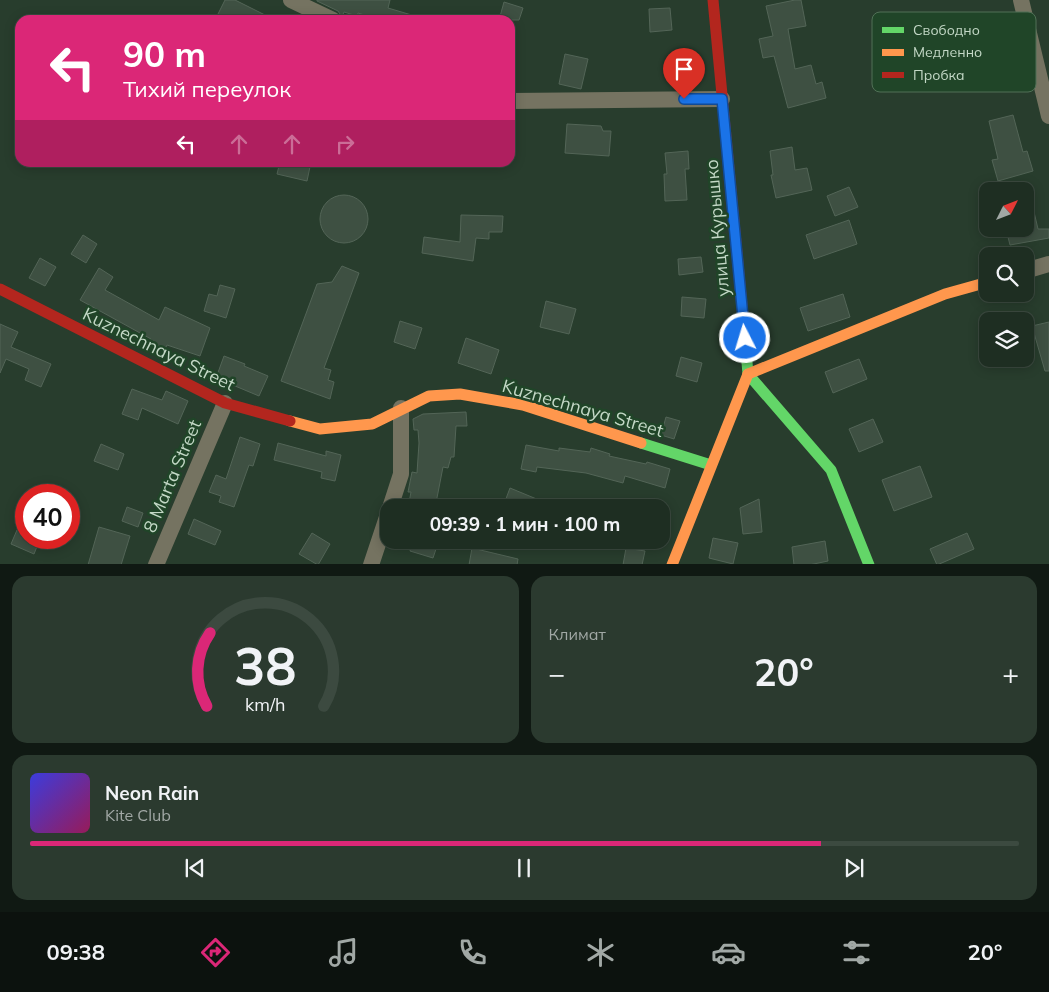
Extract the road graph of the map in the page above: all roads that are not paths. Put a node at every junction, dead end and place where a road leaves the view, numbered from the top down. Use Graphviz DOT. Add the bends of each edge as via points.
graph roads {
  1 [pos="291,0"];
  2 [pos="713,0"];
  3 [pos="322,15"];
  4 [pos="1036,62"];
  5 [pos="722,99"];
  6 [pos="515,101"];
  7 [pos="1049,116"];
  8 [pos="1049,264"];
  9 [pos="1034,268"];
  10 [pos="979,285"];
  11 [pos="0,289"];
  12 [pos="748,374"];
  13 [pos="225,403"];
  14 [pos="401,408"];
  15 [pos="711,465"];
  16 [pos="392,499"];
  17 [pos="380,536"];
  18 [pos="156,564"];
  19 [pos="371,564"];
  20 [pos="672,564"];
  21 [pos="869,564"];
  1 -- 3 [label="street"];
  2 -- 5 [label="street, улица Курышко"];
  4 -- 7 [label="street"];
  5 -- 6 [label="street"];
  5 -- 12 [label="street, улица Курышко"];
  8 -- 9 [label="street"];
  10 -- 12 [label="street" via="945,294"];
  11 -- 13 [label="street, Kuznechnaya Street"];
  12 -- 15 [label="street"];
  12 -- 21 [label="street" via="831,470"];
  13 -- 14 [label="street, Kuznechnaya Street" via="320,429 372,424"];
  13 -- 18 [label="street, 8 Marta Street"];
  14 -- 15 [label="street, Kuznechnaya Street" via="429,396 460,394 522,405"];
  14 -- 16 [label="street" via="401,474"];
  15 -- 20 [label="street"];
  17 -- 19 [label="street"];
}
